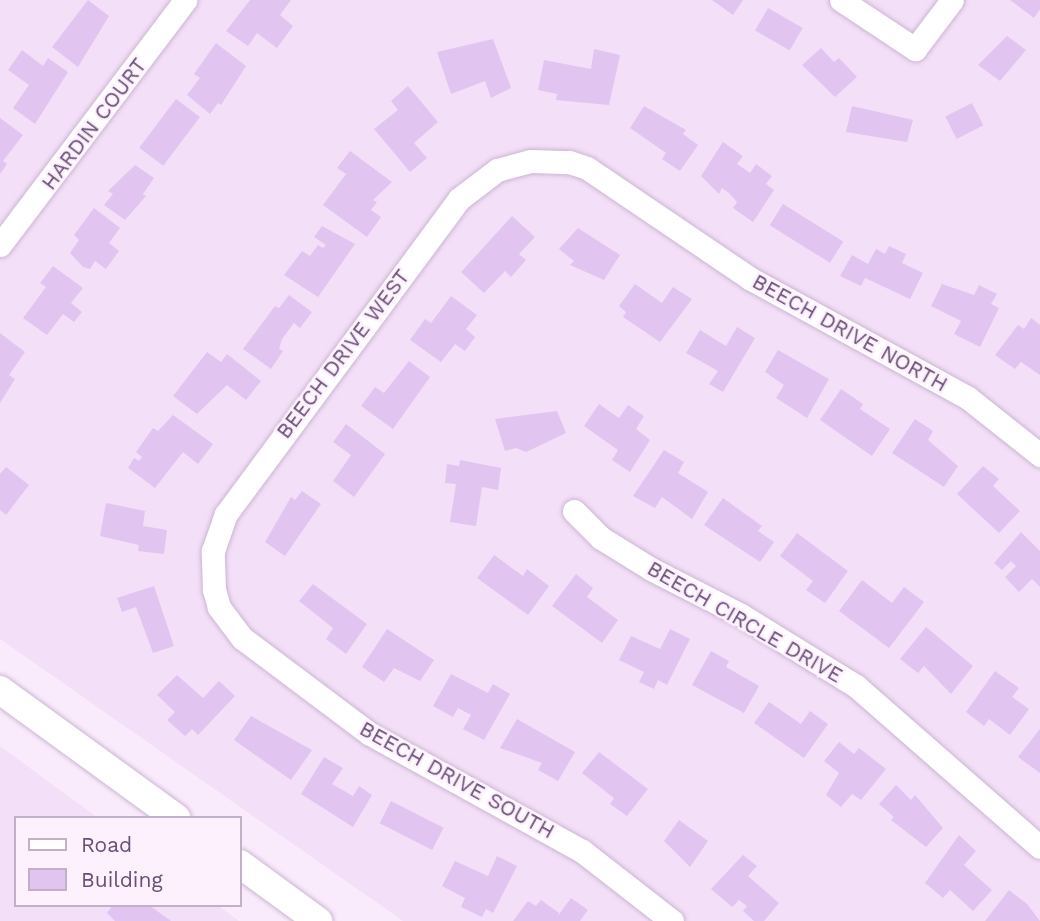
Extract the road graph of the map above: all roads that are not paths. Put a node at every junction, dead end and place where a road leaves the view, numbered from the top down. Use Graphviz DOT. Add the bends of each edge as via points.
graph roads {
  1 [pos="185,0"];
  2 [pos="841,0"];
  3 [pos="952,0"];
  4 [pos="587,168"];
  5 [pos="0,245"];
  6 [pos="1040,455"];
  7 [pos="574,511"];
  8 [pos="242,638"];
  9 [pos="0,691"];
  10 [pos="173,816"];
  11 [pos="1040,847"];
  12 [pos="242,865"];
  13 [pos="318,921"];
  14 [pos="672,921"];
  1 -- 5 [label="street, HARDIN COURT"];
  2 -- 3 [label="street" via="915,49"];
  4 -- 6 [label="street, BEECH DRIVE NORTH" via="751,279 968,398"];
  4 -- 8 [label="street, BEECH DRIVE WEST" via="569,162 531,161 497,170 471,188 239,494 218,532 213,570 219,607"];
  7 -- 11 [label="street, BEECH CIRCLE DRIVE" via="601,538 641,563 741,615 856,686"];
  8 -- 14 [label="street, BEECH DRIVE SOUTH" via="370,734 582,851"];
  9 -- 10 [label="street"];
  12 -- 13 [label="street"];
}
